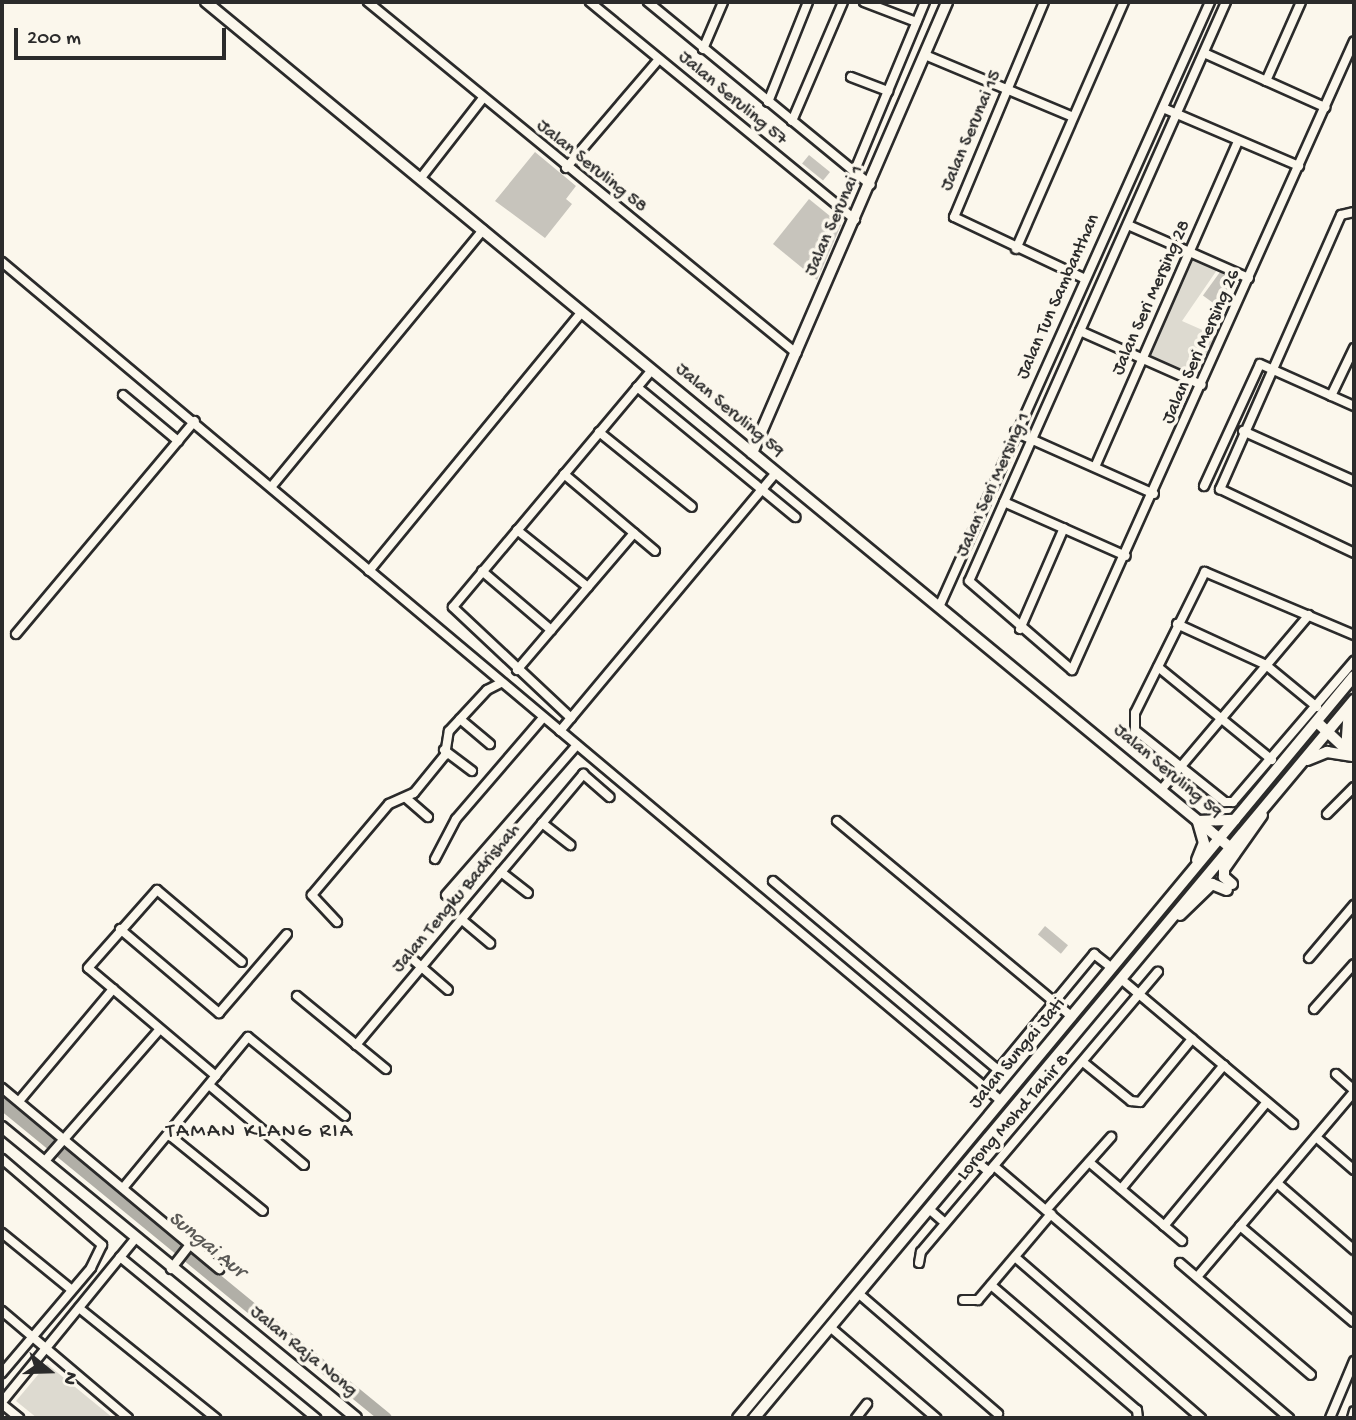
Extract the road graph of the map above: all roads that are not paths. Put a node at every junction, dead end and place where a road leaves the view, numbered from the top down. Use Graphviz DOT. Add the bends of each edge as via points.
graph roads {
  1 [pos="206,2"];
  2 [pos="368,2"];
  3 [pos="590,2"];
  4 [pos="648,2"];
  5 [pos="723,2"];
  6 [pos="808,2"];
  7 [pos="843,2"];
  8 [pos="864,2"];
  9 [pos="925,2"];
  10 [pos="947,2"];
  11 [pos="1044,2"];
  12 [pos="1124,2"];
  13 [pos="1210,2"];
  14 [pos="1226,2"];
  15 [pos="1301,2"];
  16 [pos="916,22"];
  17 [pos="1354,41"];
  18 [pos="704,49"];
  19 [pos="1204,53"];
  20 [pos="925,55"];
  21 [pos="659,59"];
  22 [pos="851,77"];
  23 [pos="1266,81"];
  24 [pos="1007,90"];
  25 [pos="888,91"];
  26 [pos="483,98"];
  27 [pos="768,102"];
  28 [pos="1325,107"];
  29 [pos="1170,111"];
  30 [pos="1073,117"];
  31 [pos="792,121"];
  32 [pos="1238,141"];
  33 [pos="1299,166"];
  34 [pos="566,168"];
  35 [pos="855,170"];
  36 [pos="420,179"];
  37 [pos="871,184"];
  38 [pos="1354,212"];
  39 [pos="855,220"];
  40 [pos="1128,225"];
  41 [pos="483,230"];
  42 [pos="1016,249"];
  43 [pos="1189,252"];
  44 [pos="2,262"];
  45 [pos="1249,278"];
  46 [pos="1084,279"];
  47 [pos="582,312"];
  48 [pos="1080,331"];
  49 [pos="1354,348"];
  50 [pos="796,353"];
  51 [pos="1143,359"];
  52 [pos="1271,368"];
  53 [pos="652,370"];
  54 [pos="1202,385"];
  55 [pos="637,387"];
  56 [pos="123,395"];
  57 [pos="1331,396"];
  58 [pos="1354,406"];
  59 [pos="195,421"];
  60 [pos="1243,430"];
  61 [pos="599,432"];
  62 [pos="1024,436"];
  63 [pos="178,441"];
  64 [pos="752,453"];
  65 [pos="1095,467"];
  66 [pos="776,473"];
  67 [pos="564,474"];
  68 [pos="1354,481"];
  69 [pos="272,486"];
  70 [pos="1204,486"];
  71 [pos="762,490"];
  72 [pos="1154,494"];
  73 [pos="1004,502"];
  74 [pos="692,507"];
  75 [pos="796,517"];
  76 [pos="1064,528"];
  77 [pos="517,530"];
  78 [pos="634,533"];
  79 [pos="655,551"];
  80 [pos="1354,553"];
  81 [pos="1126,556"];
  82 [pos="369,571"];
  83 [pos="482,571"];
  84 [pos="588,587"];
  85 [pos="939,607"];
  86 [pos="1309,615"];
  87 [pos="1177,624"];
  88 [pos="1020,629"];
  89 [pos="551,630"];
  90 [pos="16,634"];
  91 [pos="1354,635"];
  92 [pos="1354,661"];
  93 [pos="1078,665"];
  94 [pos="1266,665"];
  95 [pos="1158,667"];
  96 [pos="517,670"];
  97 [pos="1354,676"];
  98 [pos="501,683"];
  99 [pos="1352,703"];
  100 [pos="1317,706"];
  101 [pos="543,718"];
  102 [pos="571,718"];
  103 [pos="460,719"];
  104 [pos="1221,719"];
  105 [pos="1318,723"];
  106 [pos="560,731"];
  107 [pos="1329,732"];
  108 [pos="490,744"];
  109 [pos="577,745"];
  110 [pos="444,750"];
  111 [pos="1354,757"];
  112 [pos="1272,760"];
  113 [pos="1306,760"];
  114 [pos="1180,766"];
  115 [pos="472,771"];
  116 [pos="1354,787"];
  117 [pos="1161,790"];
  118 [pos="609,797"];
  119 [pos="407,798"];
  120 [pos="1263,811"];
  121 [pos="1327,814"];
  122 [pos="428,817"];
  123 [pos="1236,820"];
  124 [pos="837,821"];
  125 [pos="1198,821"];
  126 [pos="542,823"];
  127 [pos="1220,839"];
  128 [pos="570,845"];
  129 [pos="1231,848"];
  130 [pos="435,859"];
  131 [pos="501,872"];
  132 [pos="773,881"];
  133 [pos="1184,881"];
  134 [pos="528,893"];
  135 [pos="446,895"];
  136 [pos="1354,905"];
  137 [pos="1172,918"];
  138 [pos="461,919"];
  139 [pos="337,922"];
  140 [pos="120,929"];
  141 [pos="287,934"];
  142 [pos="490,943"];
  143 [pos="410,957"];
  144 [pos="1309,958"];
  145 [pos="242,962"];
  146 [pos="1354,964"];
  147 [pos="421,967"];
  148 [pos="1112,968"];
  149 [pos="1158,972"];
  150 [pos="1121,979"];
  151 [pos="113,989"];
  152 [pos="448,990"];
  153 [pos="1141,995"];
  154 [pos="297,996"];
  155 [pos="1054,1002"];
  156 [pos="1314,1009"];
  157 [pos="1072,1017"];
  158 [pos="160,1029"];
  159 [pos="1192,1038"];
  160 [pos="356,1045"];
  161 [pos="1083,1062"];
  162 [pos="1224,1065"];
  163 [pos="386,1069"];
  164 [pos="998,1070"];
  165 [pos="1336,1074"];
  166 [pos="216,1076"];
  167 [pos="209,1084"];
  168 [pos="984,1087"];
  169 [pos="2,1088"];
  170 [pos="1354,1091"];
  171 [pos="20,1100"];
  172 [pos="1001,1101"];
  173 [pos="1267,1102"];
  174 [pos="345,1116"];
  175 [pos="1293,1124"];
  176 [pos="2,1127"];
  177 [pos="168,1134"];
  178 [pos="1111,1137"];
  179 [pos="1316,1137"];
  180 [pos="65,1139"];
  181 [pos="972,1158"];
  182 [pos="2,1159"];
  183 [pos="44,1162"];
  184 [pos="1089,1162"];
  185 [pos="304,1165"];
  186 [pos="991,1169"];
  187 [pos="1354,1170"];
  188 [pos="1277,1183"];
  189 [pos="123,1188"];
  190 [pos="1121,1189"];
  191 [pos="929,1209"];
  192 [pos="262,1211"];
  193 [pos="1049,1212"];
  194 [pos="945,1223"];
  195 [pos="1164,1226"];
  196 [pos="1240,1226"];
  197 [pos="2,1233"];
  198 [pos="135,1239"];
  199 [pos="1182,1241"];
  200 [pos="186,1250"];
  201 [pos="1354,1250"];
  202 [pos="120,1257"];
  203 [pos="1015,1257"];
  204 [pos="919,1263"];
  205 [pos="1180,1263"];
  206 [pos="171,1269"];
  207 [pos="219,1269"];
  208 [pos="1197,1277"];
  209 [pos="991,1285"];
  210 [pos="72,1290"];
  211 [pos="858,1293"];
  212 [pos="963,1300"];
  213 [pos="79,1308"];
  214 [pos="2,1311"];
  215 [pos="1353,1322"];
  216 [pos="830,1327"];
  217 [pos="32,1336"];
  218 [pos="45,1349"];
  219 [pos="1354,1361"];
  220 [pos="2,1373"];
  221 [pos="1311,1375"];
  222 [pos="2,1403"];
  223 [pos="867,1404"];
  224 [pos="1354,1411"];
  225 [pos="998,1414"];
  226 [pos="19,1418"];
  227 [pos="128,1418"];
  228 [pos="216,1418"];
  229 [pos="316,1418"];
  230 [pos="356,1418"];
  231 [pos="738,1418"];
  232 [pos="754,1418"];
  233 [pos="856,1418"];
  234 [pos="936,1418"];
  235 [pos="1138,1418"];
  236 [pos="1201,1418"];
  237 [pos="1289,1418"];
  238 [pos="1330,1418"];
  239 [pos="1352,1418"];
  1 -- 36 [label="main road, Jalan Seruling 59"];
  2 -- 26 [label="street, Jalan Seruling 58"];
  3 -- 21 [label="street, Jalan Seruling 57"];
  4 -- 18 [label="street, Jalan Seruling 57"];
  5 -- 18 [label="street"];
  6 -- 27 [label="street"];
  7 -- 31 [label="street"];
  8 -- 16 [label="street"];
  9 -- 16 [label="street"];
  10 -- 20 [label="main road, Jalan Serunai 1"];
  11 -- 24 [label="street, Jalan Serunai 15"];
  12 -- 30 [label="street"];
  13 -- 29 [label="street, Jalan Tun Sambanthan"];
  14 -- 19 [label="street, Jalan Seri Mersing 1"];
  15 -- 23 [label="street"];
  16 -- 25 [label="street"];
  17 -- 28 [label="street, Jalan Seri Mersing 26"];
  18 -- 27 [label="street, Jalan Seruling 57"];
  19 -- 23 [label="street"];
  19 -- 29 [label="street, Jalan Seri Mersing 1"];
  20 -- 24 [label="street"];
  20 -- 37 [label="main road, Jalan Serunai 1"];
  21 -- 34 [label="street"];
  21 -- 39 [label="street, Jalan Seruling 57"];
  22 -- 25 [label="street"];
  23 -- 28 [label="street"];
  24 -- 30 [label="street"];
  24 -- 42 [label="street, Jalan Serunai 15" via="954,217"];
  25 -- 35 [label="street"];
  26 -- 34 [label="street, Jalan Seruling 58"];
  26 -- 36 [label="street"];
  27 -- 31 [label="street, Jalan Seruling 57"];
  28 -- 33 [label="street, Jalan Seri Mersing 26"];
  29 -- 32 [label="street"];
  29 -- 40 [label="street, Jalan Seri Mersing 1"];
  29 -- 46 [label="street, Jalan Tun Sambanthan"];
  30 -- 42 [label="street"];
  31 -- 35 [label="street, Jalan Seruling 57"];
  32 -- 33 [label="street"];
  32 -- 43 [label="street, Jalan Seri Mersing 28"];
  33 -- 45 [label="street, Jalan Seri Mersing 26"];
  34 -- 50 [label="street, Jalan Seruling 58"];
  35 -- 37 [label="street, Jalan Seruling 57"];
  36 -- 41 [label="main road, Jalan Seruling 59"];
  37 -- 39 [label="main road, Jalan Serunai 1"];
  38 -- 52 [label="street" via="1341,215"];
  39 -- 50 [label="main road, Jalan Serunai 1"];
  40 -- 43 [label="street"];
  40 -- 48 [label="street, Jalan Seri Mersing 1"];
  41 -- 47 [label="main road, Jalan Seruling 59"];
  41 -- 69 [label="street"];
  42 -- 46 [label="street, Jalan Serunai 15"];
  43 -- 45 [label="street"];
  43 -- 51 [label="street, Jalan Seri Mersing 28"];
  44 -- 59 [label="street"];
  45 -- 54 [label="street, Jalan Seri Mersing 26"];
  46 -- 62 [label="street, Jalan Tun Sambanthan"];
  47 -- 53 [label="main road, Jalan Seruling 59"];
  47 -- 82 [label="street"];
  48 -- 51 [label="street"];
  48 -- 62 [label="street, Jalan Seri Mersing 1"];
  49 -- 57 [label="street"];
  50 -- 64 [label="main road, Jalan Serunai 1"];
  51 -- 54 [label="street"];
  51 -- 65 [label="street, Jalan Seri Mersing 28"];
  52 -- 57 [label="street"];
  52 -- 60 [label="street"];
  52 -- 70 [label="street" via="1257,366"];
  53 -- 55 [label="street"];
  53 -- 64 [label="main road, Jalan Seruling 59"];
  54 -- 72 [label="street, Jalan Seri Mersing 26"];
  55 -- 61 [label="street"];
  55 -- 71 [label="street"];
  56 -- 63 [label="street"];
  57 -- 58 [label="street"];
  59 -- 63 [label="street"];
  59 -- 69 [label="street"];
  60 -- 68 [label="street"];
  60 -- 80 [label="street" via="1220,481 1221,492"];
  61 -- 67 [label="street"];
  61 -- 74 [label="street"];
  62 -- 65 [label="street"];
  62 -- 73 [label="street, Jalan Seri Mersing 1"];
  62 -- 85 [label="street, Jalan Tun Sambanthan"];
  63 -- 90 [label="street"];
  64 -- 66 [label="main road, Jalan Seruling 59"];
  65 -- 72 [label="street"];
  66 -- 71 [label="street"];
  66 -- 85 [label="main road, Jalan Seruling 59"];
  67 -- 77 [label="street"];
  67 -- 78 [label="street"];
  69 -- 82 [label="street"];
  71 -- 75 [label="street"];
  71 -- 102 [label="street"];
  72 -- 81 [label="street, Jalan Seri Mersing 26"];
  73 -- 76 [label="street"];
  73 -- 88 [label="street, Jalan Seri Mersing 1" via="969,581"];
  76 -- 81 [label="street"];
  76 -- 88 [label="street"];
  77 -- 83 [label="street"];
  77 -- 84 [label="street"];
  78 -- 79 [label="street"];
  78 -- 84 [label="street"];
  81 -- 93 [label="street, Jalan Seri Mersing 26"];
  82 -- 98 [label="street"];
  83 -- 89 [label="street"];
  83 -- 96 [label="street" via="453,607"];
  84 -- 89 [label="street"];
  85 -- 117 [label="main road, Jalan Seruling 59"];
  86 -- 87 [label="street" via="1213,571 1199,577"];
  86 -- 91 [label="street"];
  86 -- 94 [label="street"];
  87 -- 94 [label="street"];
  87 -- 95 [label="street"];
  88 -- 93 [label="street, Jalan Seri Mersing 1" via="1068,668"];
  89 -- 96 [label="street"];
  92 -- 100 [label="street"];
  94 -- 100 [label="street"];
  94 -- 104 [label="street"];
  95 -- 104 [label="street"];
  95 -- 114 [label="street" via="1135,713 1135,730"];
  96 -- 102 [label="street"];
  97 -- 105 [label="main road, Jalan Sungai Jati"];
  98 -- 101 [label="street"];
  98 -- 103 [label="street"];
  99 -- 107 [label="main road, Jalan Sungai Jati"];
  99 -- 111 [label="main road" via="1347,739"];
  100 -- 112 [label="street"];
  101 -- 106 [label="street"];
  101 -- 130 [label="street" via="456,819"];
  102 -- 106 [label="street"];
  103 -- 108 [label="street"];
  103 -- 110 [label="street"];
  104 -- 112 [label="street"];
  104 -- 114 [label="street"];
  105 -- 107 [label="main road"];
  105 -- 123 [label="main road, Jalan Sungai Jati"];
  106 -- 109 [label="street"];
  107 -- 111 [label="main road"];
  107 -- 113 [label="main road, Jalan Sungai Jati"];
  109 -- 135 [label="street"];
  109 -- 168 [label="street"];
  110 -- 115 [label="street"];
  110 -- 119 [label="street" via="445,755"];
  111 -- 113 [label="main road" via="1327,752"];
  112 -- 114 [label="street" via="1239,799 1225,802"];
  113 -- 120 [label="main road, Jalan Sungai Jati"];
  114 -- 117 [label="street"];
  116 -- 121 [label="street"];
  117 -- 125 [label="main road, Jalan Seruling 59"];
  118 -- 126 [label="street, Jalan Tengku Badrishah" via="583,774"];
  119 -- 122 [label="street"];
  119 -- 139 [label="street" via="389,804 312,895"];
  120 -- 129 [label="main road, Jalan Sungai Jati"];
  120 -- 137 [label="main road" via="1259,826 1224,869 1230,887 1212,884"];
  123 -- 125 [label="main road"];
  123 -- 127 [label="main road, Jalan Sungai Jati"];
  124 -- 155 [label="street"];
  125 -- 127 [label="main road, Jalan Seruling 59"];
  125 -- 133 [label="main road" via="1202,849"];
  126 -- 128 [label="street"];
  126 -- 131 [label="street, Jalan Tengku Badrishah"];
  127 -- 129 [label="main road, Jalan Seruling 59"];
  127 -- 133 [label="main road, Jalan Sungai Jati"];
  129 -- 137 [label="main road, Jalan Sungai Jati"];
  131 -- 134 [label="street"];
  131 -- 138 [label="street, Jalan Tengku Badrishah"];
  132 -- 164 [label="street"];
  133 -- 148 [label="main road, Jalan Sungai Jati"];
  136 -- 144 [label="street"];
  137 -- 150 [label="main road, Jalan Sungai Jati"];
  138 -- 142 [label="street"];
  138 -- 147 [label="street, Jalan Tengku Badrishah"];
  140 -- 141 [label="street" via="219,1013"];
  140 -- 145 [label="street" via="157,890"];
  140 -- 151 [label="street" via="88,968"];
  143 -- 147 [label="street"];
  146 -- 156 [label="street"];
  147 -- 152 [label="street"];
  147 -- 160 [label="street, Jalan Tengku Badrishah"];
  148 -- 155 [label="street" via="1094,954"];
  148 -- 157 [label="main road, Jalan Sungai Jati"];
  149 -- 153 [label="street, Lorong Mohd Tahir 8"];
  150 -- 153 [label="street"];
  150 -- 181 [label="main road, Jalan Sungai Jati"];
  151 -- 158 [label="street"];
  151 -- 171 [label="street"];
  153 -- 159 [label="street"];
  153 -- 161 [label="street, Lorong Mohd Tahir 8"];
  154 -- 160 [label="street"];
  155 -- 157 [label="street"];
  155 -- 164 [label="street"];
  157 -- 172 [label="main road, Jalan Sungai Jati"];
  158 -- 166 [label="street"];
  158 -- 180 [label="street"];
  159 -- 161 [label="street" via="1140,1102 1131,1101"];
  159 -- 162 [label="street"];
  160 -- 163 [label="street"];
  161 -- 186 [label="street, Lorong Mohd Tahir 8"];
  162 -- 173 [label="street"];
  162 -- 190 [label="street"];
  164 -- 168 [label="street"];
  165 -- 170 [label="street"];
  166 -- 167 [label="street"];
  166 -- 174 [label="street" via="248,1038"];
  167 -- 177 [label="street"];
  167 -- 185 [label="street"];
  168 -- 172 [label="street"];
  169 -- 171 [label="street"];
  170 -- 179 [label="street"];
  171 -- 180 [label="street"];
  172 -- 231 [label="main road, Jalan Sungai Jati"];
  173 -- 175 [label="street"];
  173 -- 195 [label="street"];
  176 -- 183 [label="main road, Jalan Raja Nong"];
  177 -- 189 [label="street"];
  177 -- 192 [label="street"];
  178 -- 184 [label="street"];
  179 -- 187 [label="street"];
  179 -- 188 [label="street"];
  180 -- 183 [label="street"];
  180 -- 189 [label="street"];
  181 -- 186 [label="street"];
  181 -- 191 [label="main road, Jalan Sungai Jati"];
  182 -- 210 [label="street" via="100,1239 101,1255"];
  183 -- 198 [label="main road, Jalan Raja Nong"];
  184 -- 190 [label="street"];
  184 -- 193 [label="street"];
  186 -- 193 [label="street"];
  186 -- 194 [label="street, Lorong Mohd Tahir 8"];
  188 -- 196 [label="street"];
  188 -- 201 [label="street"];
  189 -- 200 [label="street"];
  190 -- 195 [label="street"];
  191 -- 194 [label="street"];
  191 -- 211 [label="main road, Jalan Sungai Jati"];
  193 -- 203 [label="street"];
  193 -- 237 [label="street"];
  194 -- 204 [label="street, Lorong Mohd Tahir 8" via="918,1256"];
  195 -- 199 [label="street"];
  196 -- 208 [label="street"];
  196 -- 215 [label="street"];
  197 -- 210 [label="street"];
  198 -- 202 [label="street"];
  198 -- 206 [label="main road, Jalan Raja Nong"];
  200 -- 206 [label="street"];
  200 -- 207 [label="street"];
  202 -- 213 [label="street"];
  202 -- 229 [label="street"];
  203 -- 209 [label="street"];
  203 -- 236 [label="street"];
  205 -- 208 [label="street"];
  206 -- 230 [label="main road, Jalan Raja Nong"];
  208 -- 221 [label="street"];
  209 -- 212 [label="street" via="971,1304"];
  209 -- 235 [label="street" via="1137,1410"];
  210 -- 217 [label="street"];
  211 -- 216 [label="main road, Jalan Sungai Jati"];
  211 -- 225 [label="street"];
  213 -- 218 [label="street"];
  213 -- 228 [label="street"];
  214 -- 217 [label="street"];
  216 -- 232 [label="main road, Jalan Sungai Jati"];
  216 -- 234 [label="street"];
  217 -- 218 [label="street"];
  217 -- 220 [label="street"];
  218 -- 222 [label="street"];
  218 -- 227 [label="street"];
  219 -- 238 [label="street"];
  222 -- 226 [label="street"];
  223 -- 233 [label="street"];
  224 -- 239 [label="street"];
}
